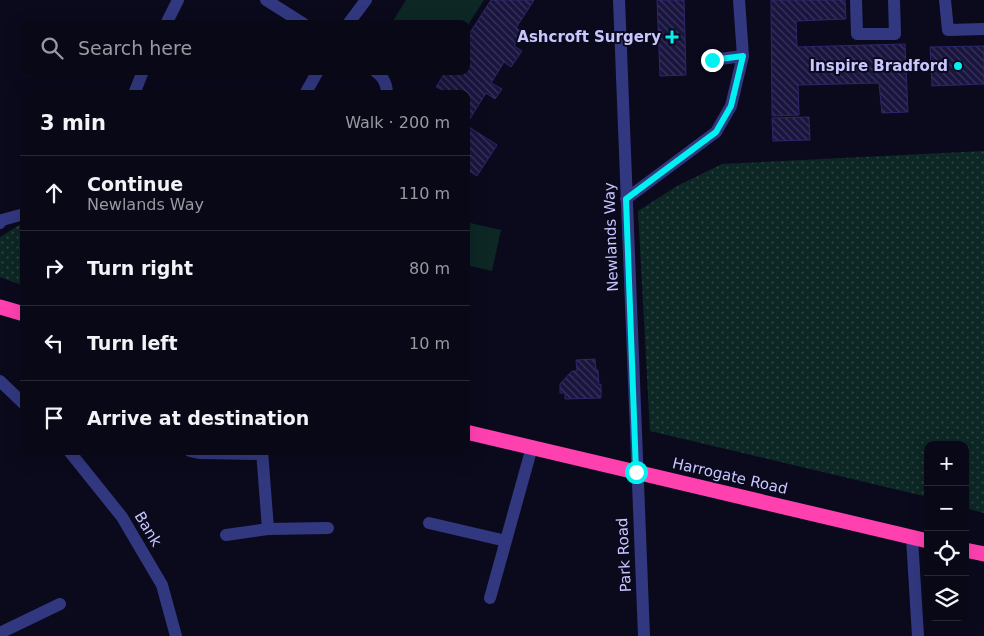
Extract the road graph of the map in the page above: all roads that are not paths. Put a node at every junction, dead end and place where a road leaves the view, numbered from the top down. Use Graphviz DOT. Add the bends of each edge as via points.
graph roads {
  1 [pos="178,0"];
  2 [pos="266,0"];
  3 [pos="366,0"];
  4 [pos="619,0"];
  5 [pos="739,0"];
  6 [pos="856,0"];
  7 [pos="894,0"];
  8 [pos="945,0"];
  9 [pos="168,20"];
  10 [pos="298,20"];
  11 [pos="351,20"];
  12 [pos="984,29"];
  13 [pos="743,56"];
  14 [pos="712,60"];
  15 [pos="141,75"];
  16 [pos="316,75"];
  17 [pos="380,75"];
  18 [pos="136,90"];
  19 [pos="307,90"];
  20 [pos="386,90"];
  21 [pos="626,199"];
  22 [pos="20,215"];
  23 [pos="1,220"];
  24 [pos="0,307"];
  25 [pos="20,313"];
  26 [pos="0,381"];
  27 [pos="20,400"];
  28 [pos="470,433"];
  29 [pos="532,447"];
  30 [pos="72,455"];
  31 [pos="262,455"];
  32 [pos="636,472"];
  33 [pos="429,523"];
  34 [pos="328,528"];
  35 [pos="268,529"];
  36 [pos="226,534"];
  37 [pos="912,538"];
  38 [pos="924,540"];
  39 [pos="506,541"];
  40 [pos="969,551"];
  41 [pos="984,554"];
  42 [pos="490,598"];
  43 [pos="60,604"];
  44 [pos="0,632"];
  45 [pos="176,636"];
  46 [pos="644,636"];
  47 [pos="918,636"];
  1 -- 9 [label="street"];
  2 -- 10 [label="street"];
  3 -- 11 [label="street"];
  4 -- 21 [label="street, Newlands Way"];
  5 -- 13 [label="street"];
  6 -- 7 [label="street" via="857,34 895,34"];
  8 -- 12 [label="street" via="948,30"];
  13 -- 14 [label="street"];
  13 -- 21 [label="street" via="731,106 716,132"];
  15 -- 18 [label="street"];
  16 -- 19 [label="street"];
  17 -- 20 [label="street"];
  21 -- 32 [label="street, Newlands Way"];
  22 -- 23 [label="street"];
  24 -- 25 [label="highway"];
  26 -- 27 [label="street"];
  28 -- 29 [label="highway, Harrogate Road"];
  29 -- 32 [label="highway, Harrogate Road"];
  29 -- 39 [label="street"];
  30 -- 45 [label="street, Bank" via="122,517 162,585"];
  31 -- 35 [label="street"];
  32 -- 37 [label="highway, Harrogate Road"];
  32 -- 46 [label="street, Park Road"];
  33 -- 39 [label="street"];
  34 -- 35 [label="street"];
  35 -- 36 [label="street"];
  37 -- 38 [label="highway, Harrogate Road"];
  37 -- 47 [label="street"];
  39 -- 42 [label="street"];
  40 -- 41 [label="highway"];
  43 -- 44 [label="street"];
}
